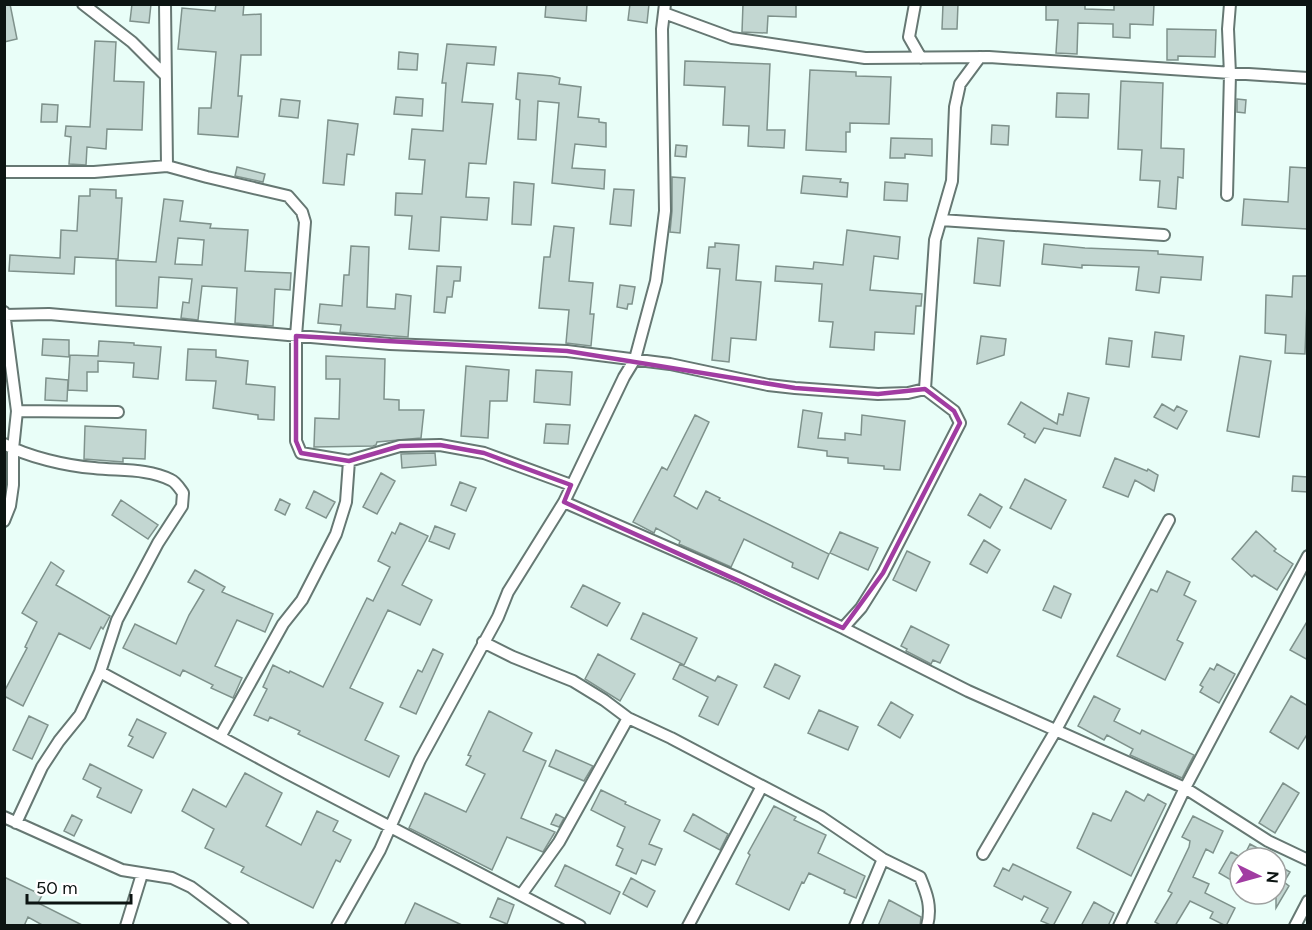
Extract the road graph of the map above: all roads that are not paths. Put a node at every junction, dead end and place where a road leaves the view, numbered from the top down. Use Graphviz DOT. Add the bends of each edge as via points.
graph roads {
  1 [pos="83,4"];
  2 [pos="165,4"];
  3 [pos="915,4"];
  4 [pos="1230,4"];
  5 [pos="664,9"];
  6 [pos="980,57"];
  7 [pos="921,58"];
  8 [pos="1230,74"];
  9 [pos="165,75"];
  10 [pos="1308,78"];
  11 [pos="167,166"];
  12 [pos="4,172"];
  13 [pos="1227,195"];
  14 [pos="941,220"];
  15 [pos="1164,235"];
  16 [pos="5,314"];
  17 [pos="296,336"];
  18 [pos="635,359"];
  19 [pos="926,388"];
  20 [pos="17,411"];
  21 [pos="118,412"];
  22 [pos="9,447"];
  23 [pos="349,461"];
  24 [pos="571,485"];
  25 [pos="564,502"];
  26 [pos="1169,520"];
  27 [pos="4,521"];
  28 [pos="1308,556"];
  29 [pos="843,628"];
  30 [pos="483,642"];
  31 [pos="100,672"];
  32 [pos="628,718"];
  33 [pos="1056,730"];
  34 [pos="220,737"];
  35 [pos="762,786"];
  36 [pos="1185,788"];
  37 [pos="4,817"];
  38 [pos="16,823"];
  39 [pos="391,827"];
  40 [pos="983,854"];
  41 [pos="883,859"];
  42 [pos="1308,860"];
  43 [pos="142,874"];
  44 [pos="521,895"];
  45 [pos="1308,901"];
  46 [pos="126,926"];
  47 [pos="243,926"];
  48 [pos="337,926"];
  49 [pos="580,926"];
  50 [pos="688,926"];
  51 [pos="855,926"];
  52 [pos="927,926"];
  53 [pos="1119,926"];
  54 [pos="1295,926"];
  1 -- 9 [label="street" via="132,42"];
  2 -- 9 [label="street"];
  3 -- 7 [label="street" via="909,37"];
  4 -- 8 [label="street"];
  5 -- 7 [label="street" via="732,38 865,58"];
  5 -- 18 [label="street" via="665,211 656,281"];
  6 -- 7 [label="street"];
  6 -- 8 [label="street"];
  6 -- 14 [label="street" via="960,84 957,96 952,181"];
  8 -- 10 [label="street"];
  8 -- 13 [label="street"];
  9 -- 11 [label="street"];
  11 -- 12 [label="street"];
  11 -- 17 [label="street" via="288,196 302,212"];
  14 -- 15 [label="street"];
  14 -- 19 [label="street" via="935,240"];
  16 -- 17 [label="street" via="49,314"];
  16 -- 20 [label="street"];
  17 -- 18 [label="street" via="567,351"];
  17 -- 23 [label="street" via="296,441 301,453"];
  18 -- 19 [label="street" via="795,388 878,394"];
  18 -- 24 [label="street"];
  19 -- 29 [label="street" via="954,411 960,423 883,573"];
  20 -- 21 [label="street"];
  20 -- 22 [label="street"];
  22 -- 27 [label="street" via="14,485"];
  22 -- 31 [label="street" via="91,468 146,472 173,480 183,493 182,506 117,620"];
  23 -- 24 [label="street" via="400,446 440,445 484,453"];
  23 -- 34 [label="street" via="346,502 336,534 302,600 284,624"];
  24 -- 25 [label="street"];
  25 -- 29 [label="street"];
  25 -- 30 [label="street" via="508,592"];
  26 -- 33 [label="street"];
  28 -- 36 [label="street"];
  29 -- 33 [label="street" via="968,692"];
  30 -- 32 [label="street" via="573,681"];
  30 -- 39 [label="street" via="420,760"];
  31 -- 34 [label="street"];
  31 -- 38 [label="street" via="80,715 42,766"];
  32 -- 35 [label="street"];
  32 -- 44 [label="street" via="559,843"];
  33 -- 36 [label="street"];
  33 -- 40 [label="street"];
  34 -- 39 [label="street"];
  35 -- 41 [label="street" via="821,817"];
  35 -- 50 [label="street"];
  36 -- 42 [label="street" via="1268,841"];
  36 -- 53 [label="street"];
  37 -- 38 [label="street"];
  38 -- 43 [label="street" via="122,870"];
  39 -- 44 [label="street"];
  39 -- 48 [label="street"];
  41 -- 51 [label="street"];
  41 -- 52 [label="street" via="920,877 929,898"];
  43 -- 46 [label="street"];
  43 -- 47 [label="street" via="172,878 191,887"];
  44 -- 49 [label="street"];
  45 -- 54 [label="street"];
}
